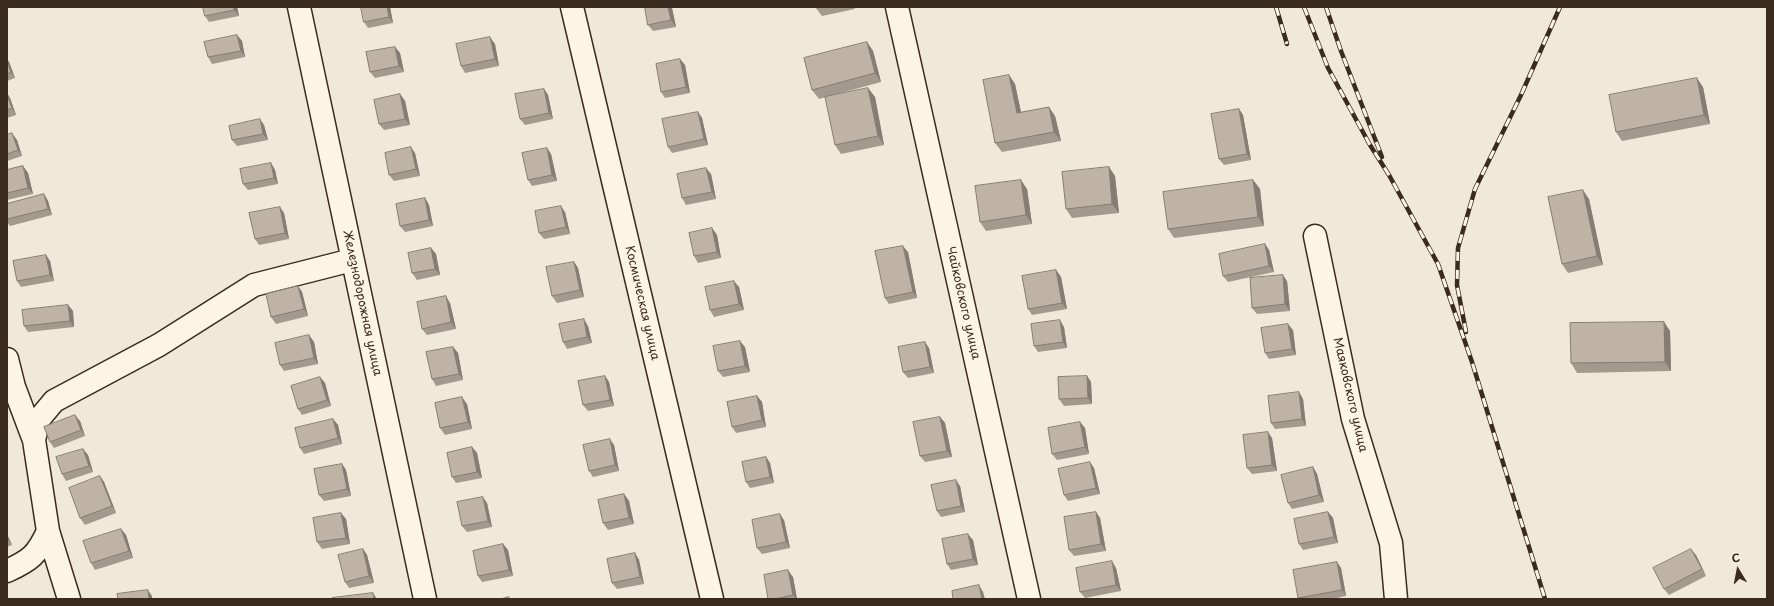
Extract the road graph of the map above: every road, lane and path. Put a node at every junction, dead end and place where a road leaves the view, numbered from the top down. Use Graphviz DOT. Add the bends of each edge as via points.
graph roads {
  1 [pos="299,7"];
  2 [pos="572,7"];
  3 [pos="898,7"];
  4 [pos="1315,236"];
  5 [pos="352,260"];
  6 [pos="7,359"];
  7 [pos="34,440"];
  8 [pos="48,531"];
  9 [pos="7,571"];
  10 [pos="69,599"];
  11 [pos="425,599"];
  12 [pos="712,599"];
  13 [pos="1029,599"];
  14 [pos="1396,599"];
  1 -- 5 [label="street, Железнодорожная улица"];
  2 -- 12 [label="street, Космическая улица"];
  3 -- 13 [label="street, Чайковского улица"];
  4 -- 14 [label="street, Маяковского улица" via="1353,419 1391,543"];
  5 -- 7 [label="street" via="254,285 159,345 54,401 39,418"];
  5 -- 11 [label="street, Железнодорожная улица"];
  6 -- 7 [label="street" via="14,387"];
  7 -- 8 [label="street"];
  8 -- 9 [label="street" via="40,548 27,562"];
  8 -- 10 [label="street"];
}
